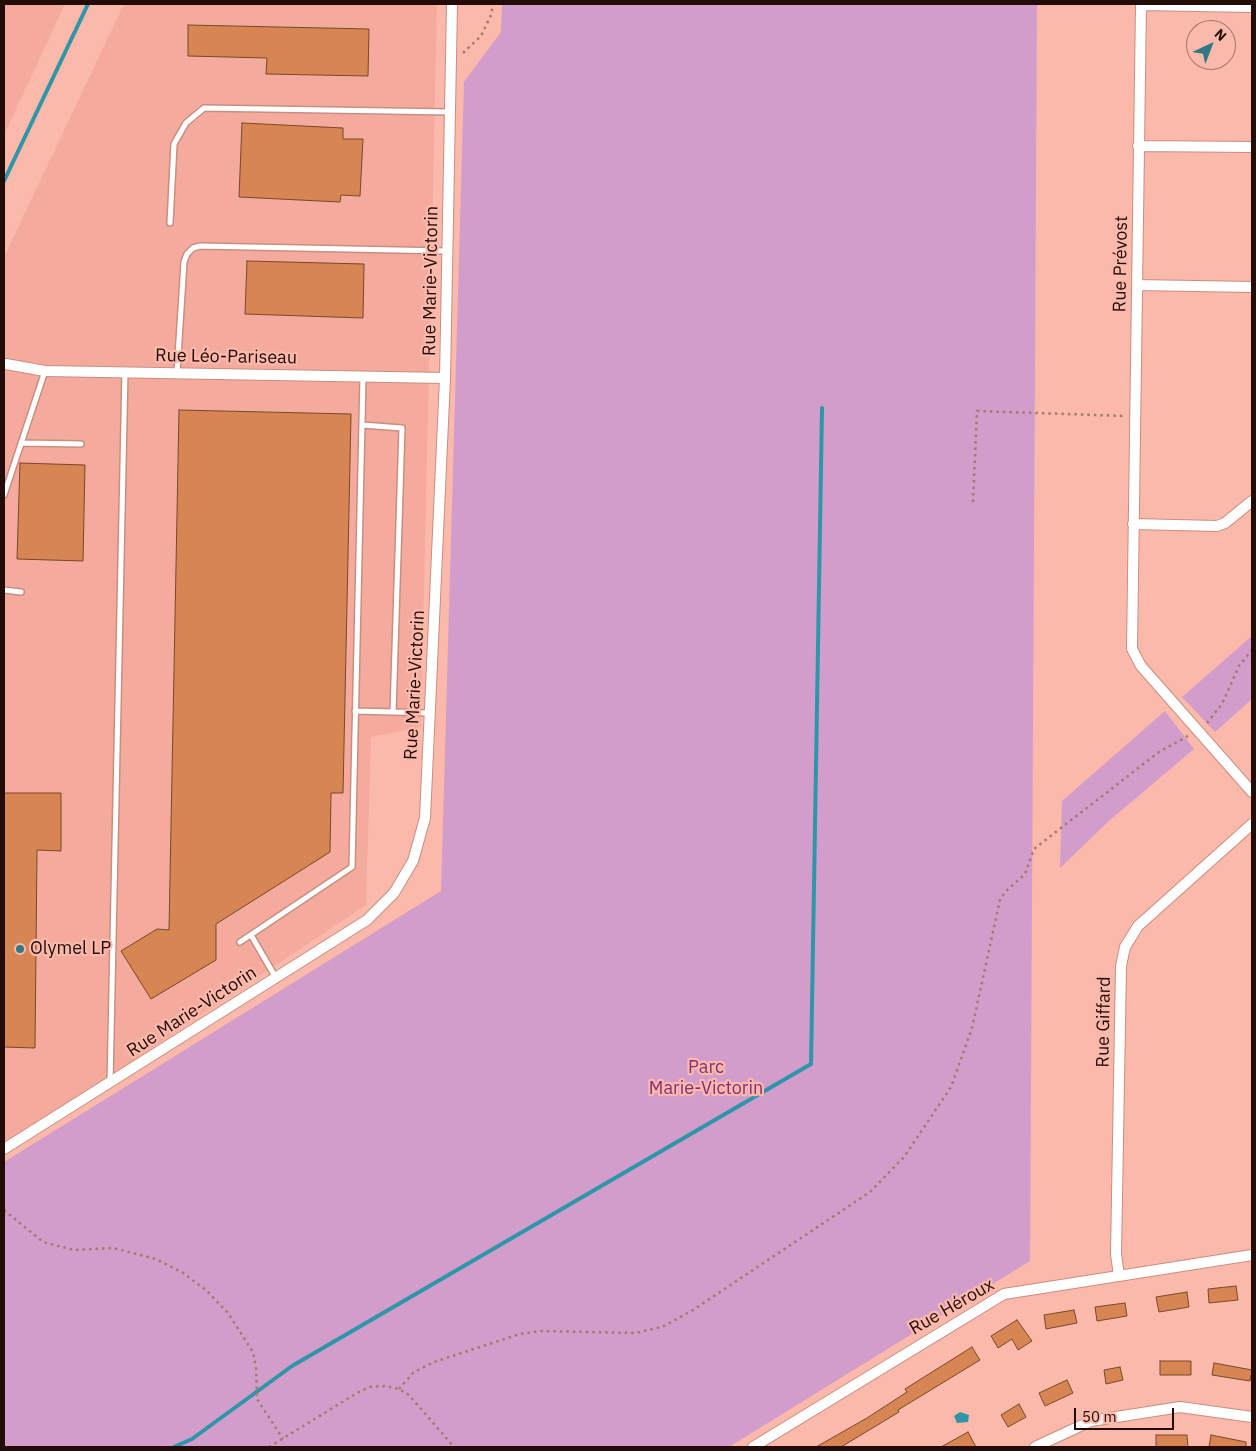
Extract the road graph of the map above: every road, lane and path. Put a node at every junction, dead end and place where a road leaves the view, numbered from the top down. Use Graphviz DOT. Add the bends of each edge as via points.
graph roads {
  1 [pos="452,4"];
  2 [pos="492,4"];
  3 [pos="1140,4"];
  4 [pos="1252,7"];
  5 [pos="451,64"];
  6 [pos="450,112"];
  7 [pos="1138,146"];
  8 [pos="1252,147"];
  9 [pos="170,223"];
  10 [pos="448,251"];
  11 [pos="1137,285"];
  12 [pos="1252,287"];
  13 [pos="6,364"];
  14 [pos="45,371"];
  15 [pos="125,371"];
  16 [pos="177,372"];
  17 [pos="363,377"];
  18 [pos="445,378"];
  19 [pos="1134,416"];
  20 [pos="362,425"];
  21 [pos="21,443"];
  22 [pos="81,444"];
  23 [pos="4,495"];
  24 [pos="1252,501"];
  25 [pos="973,502"];
  26 [pos="1133,524"];
  27 [pos="4,590"];
  28 [pos="21,592"];
  29 [pos="1252,650"];
  30 [pos="355,711"];
  31 [pos="393,712"];
  32 [pos="430,713"];
  33 [pos="1197,730"];
  34 [pos="1252,792"];
  35 [pos="1252,824"];
  36 [pos="251,935"];
  37 [pos="240,942"];
  38 [pos="276,978"];
  39 [pos="110,1083"];
  40 [pos="4,1149"];
  41 [pos="4,1210"];
  42 [pos="1252,1255"];
  43 [pos="1119,1276"];
  44 [pos="399,1389"];
  45 [pos="1252,1417"];
  46 [pos="282,1439"];
  47 [pos="1050,1443"];
  48 [pos="269,1447"];
  49 [pos="454,1447"];
  50 [pos="753,1447"];
  51 [pos="1035,1447"];
  1 -- 5 [label="street, Rue Marie-Victorin"];
  2 -- 5 [label="path" via="492,13 482,36"];
  3 -- 4 [label="street"];
  3 -- 7 [label="street, Rue Prévost"];
  5 -- 6 [label="street, Rue Marie-Victorin"];
  6 -- 9 [label="lane" via="204,108 186,123 174,144"];
  6 -- 10 [label="street, Rue Marie-Victorin"];
  7 -- 8 [label="street"];
  7 -- 11 [label="street, Rue Prévost"];
  10 -- 16 [label="lane" via="193,248 184,262"];
  10 -- 18 [label="street, Rue Marie-Victorin"];
  11 -- 12 [label="street"];
  11 -- 19 [label="street, Rue Prévost"];
  13 -- 14 [label="street, Rue Léo-Pariseau"];
  14 -- 15 [label="street, Rue Léo-Pariseau"];
  14 -- 21 [label="lane"];
  15 -- 16 [label="street, Rue Léo-Pariseau"];
  15 -- 39 [label="lane"];
  16 -- 17 [label="street, Rue Léo-Pariseau"];
  17 -- 18 [label="street, Rue Léo-Pariseau"];
  17 -- 20 [label="lane"];
  18 -- 32 [label="street, Rue Marie-Victorin"];
  19 -- 25 [label="path" via="977,410"];
  19 -- 26 [label="street, Rue Prévost"];
  20 -- 30 [label="lane"];
  20 -- 31 [label="lane" via="402,428"];
  21 -- 22 [label="lane"];
  21 -- 23 [label="lane"];
  24 -- 26 [label="street" via="1217,526"];
  26 -- 33 [label="street, Rue Prévost" via="1132,649 1141,666"];
  27 -- 28 [label="lane"];
  29 -- 33 [label="path" via="1239,666 1217,711"];
  30 -- 31 [label="lane"];
  30 -- 36 [label="lane" via="352,867"];
  31 -- 32 [label="lane"];
  32 -- 38 [label="street, Rue Marie-Victorin" via="426,818 413,861 394,893 367,920"];
  33 -- 34 [label="street, Rue Prévost"];
  33 -- 44 [label="path" via="1159,752 1034,849 1025,874 1000,900 972,1028 951,1088 898,1165 870,1192 664,1326 636,1333 540,1331 520,1334 434,1362 414,1372"];
  35 -- 43 [label="street, Rue Giffard" via="1138,926 1125,947 1122,959 1116,1254"];
  36 -- 37 [label="lane"];
  36 -- 38 [label="lane"];
  38 -- 39 [label="street, Rue Marie-Victorin"];
  39 -- 40 [label="street, Rue Marie-Victorin"];
  41 -- 46 [label="path" via="43,1242 74,1250 127,1251 156,1259 183,1272 207,1291 239,1329 255,1359 255,1384 260,1406"];
  42 -- 43 [label="street, Rue Héroux"];
  43 -- 50 [label="street, Rue Héroux" via="1017,1291 998,1297"];
  44 -- 46 [label="path" via="385,1386 364,1389"];
  44 -- 49 [label="path" via="413,1399"];
  45 -- 47 [label="street" via="1180,1407 1091,1421"];
  46 -- 48 [label="path"];
  47 -- 51 [label="street"];
}
